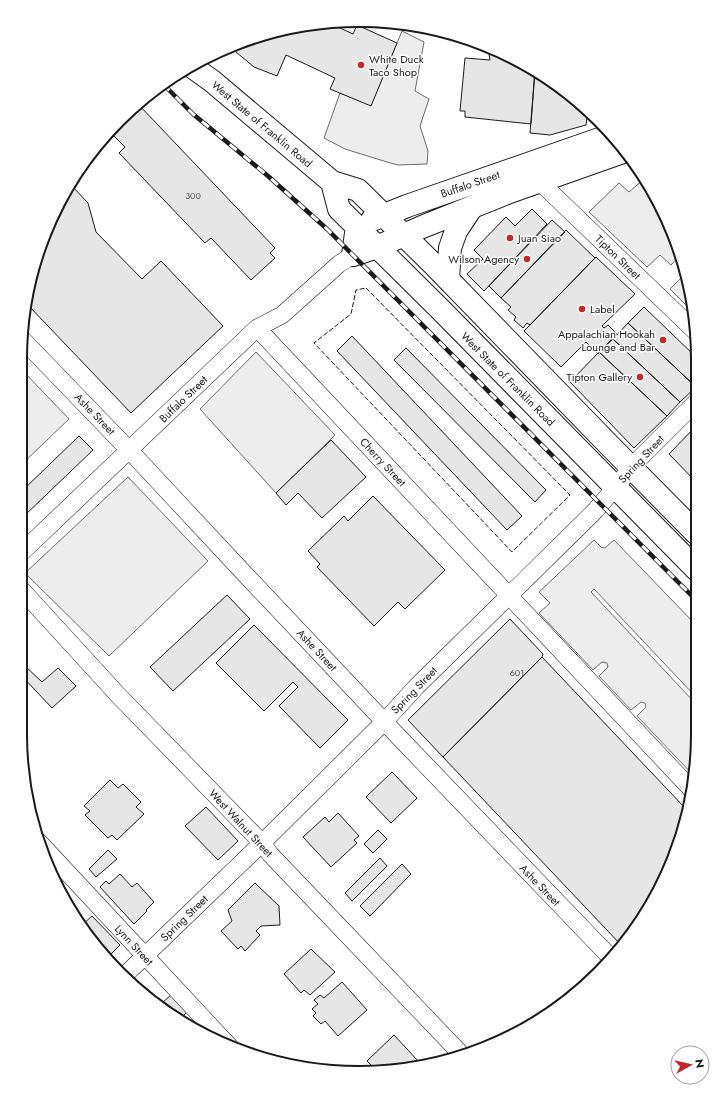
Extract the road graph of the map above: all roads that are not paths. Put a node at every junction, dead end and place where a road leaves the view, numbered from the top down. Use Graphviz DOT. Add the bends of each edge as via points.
graph roads {
  1 [pos="196,69"];
  2 [pos="606,137"];
  3 [pos="619,153"];
  4 [pos="332,182"];
  5 [pos="540,182"];
  6 [pos="472,207"];
  7 [pos="384,215"];
  8 [pos="356,226"];
  9 [pos="404,235"];
  10 [pos="377,248"];
  11 [pos="353,255"];
  12 [pos="448,279"];
  13 [pos="689,325"];
  14 [pos="257,328"];
  15 [pos="28,345"];
  16 [pos="691,407"];
  17 [pos="130,450"];
  18 [pos="623,477"];
  19 [pos="691,529"];
  20 [pos="27,547"];
  21 [pos="691,563"];
  22 [pos="27,596"];
  23 [pos="509,596"];
  24 [pos="384,722"];
  25 [pos="687,785"];
  26 [pos="262,843"];
  27 [pos="49,853"];
  28 [pos="608,954"];
  29 [pos="144,956"];
  30 [pos="128,972"];
  31 [pos="217,1034"];
  32 [pos="458,1051"];
  1 -- 4 [label="main road, West State of Franklin Road"];
  2 -- 7 [label="main road, Buffalo Street"];
  3 -- 5 [label="main road, Buffalo Street"];
  4 -- 7 [label="main road, West State of Franklin Road" via="358,190"];
  4 -- 8 [label="main road, West State of Franklin Road" via="339,209"];
  5 -- 6 [label="main road, Buffalo Street"];
  5 -- 13 [label="street, Tipton Street"];
  6 -- 9 [label="main road, Buffalo Street"];
  6 -- 12 [label="main road" via="456,231 450,248"];
  7 -- 8 [label="main road, Buffalo Street"];
  7 -- 9 [label="main road, West State of Franklin Road"];
  8 -- 10 [label="main road, West State of Franklin Road"];
  8 -- 11 [label="main road"];
  9 -- 10 [label="main road, Buffalo Street"];
  9 -- 12 [label="main road, West State of Franklin Road"];
  10 -- 11 [label="main road, Buffalo Street"];
  10 -- 18 [label="main road, West State of Franklin Road"];
  11 -- 14 [label="street, Buffalo Street" via="339,264 282,315"];
  12 -- 18 [label="main road, West State of Franklin Road"];
  14 -- 17 [label="street, Buffalo Street"];
  14 -- 23 [label="street, Cherry Street"];
  15 -- 17 [label="street, Ashe Street"];
  16 -- 18 [label="street, Spring Street"];
  17 -- 20 [label="street, Buffalo Street"];
  17 -- 24 [label="street, Ashe Street"];
  18 -- 19 [label="main road, West State of Franklin Road"];
  18 -- 21 [label="main road, West State of Franklin Road"];
  18 -- 23 [label="street, Spring Street" via="596,510"];
  22 -- 26 [label="street, West Walnut Street" via="118,696"];
  23 -- 24 [label="street, Spring Street"];
  23 -- 25 [label="street, Cherry Street"];
  24 -- 26 [label="street, Spring Street"];
  24 -- 28 [label="street, Ashe Street"];
  26 -- 29 [label="street, Spring Street"];
  26 -- 32 [label="street, West Walnut Street"];
  27 -- 29 [label="street, Lynn Street"];
  29 -- 30 [label="street, Spring Street"];
  29 -- 31 [label="street, Lynn Street"];
}
